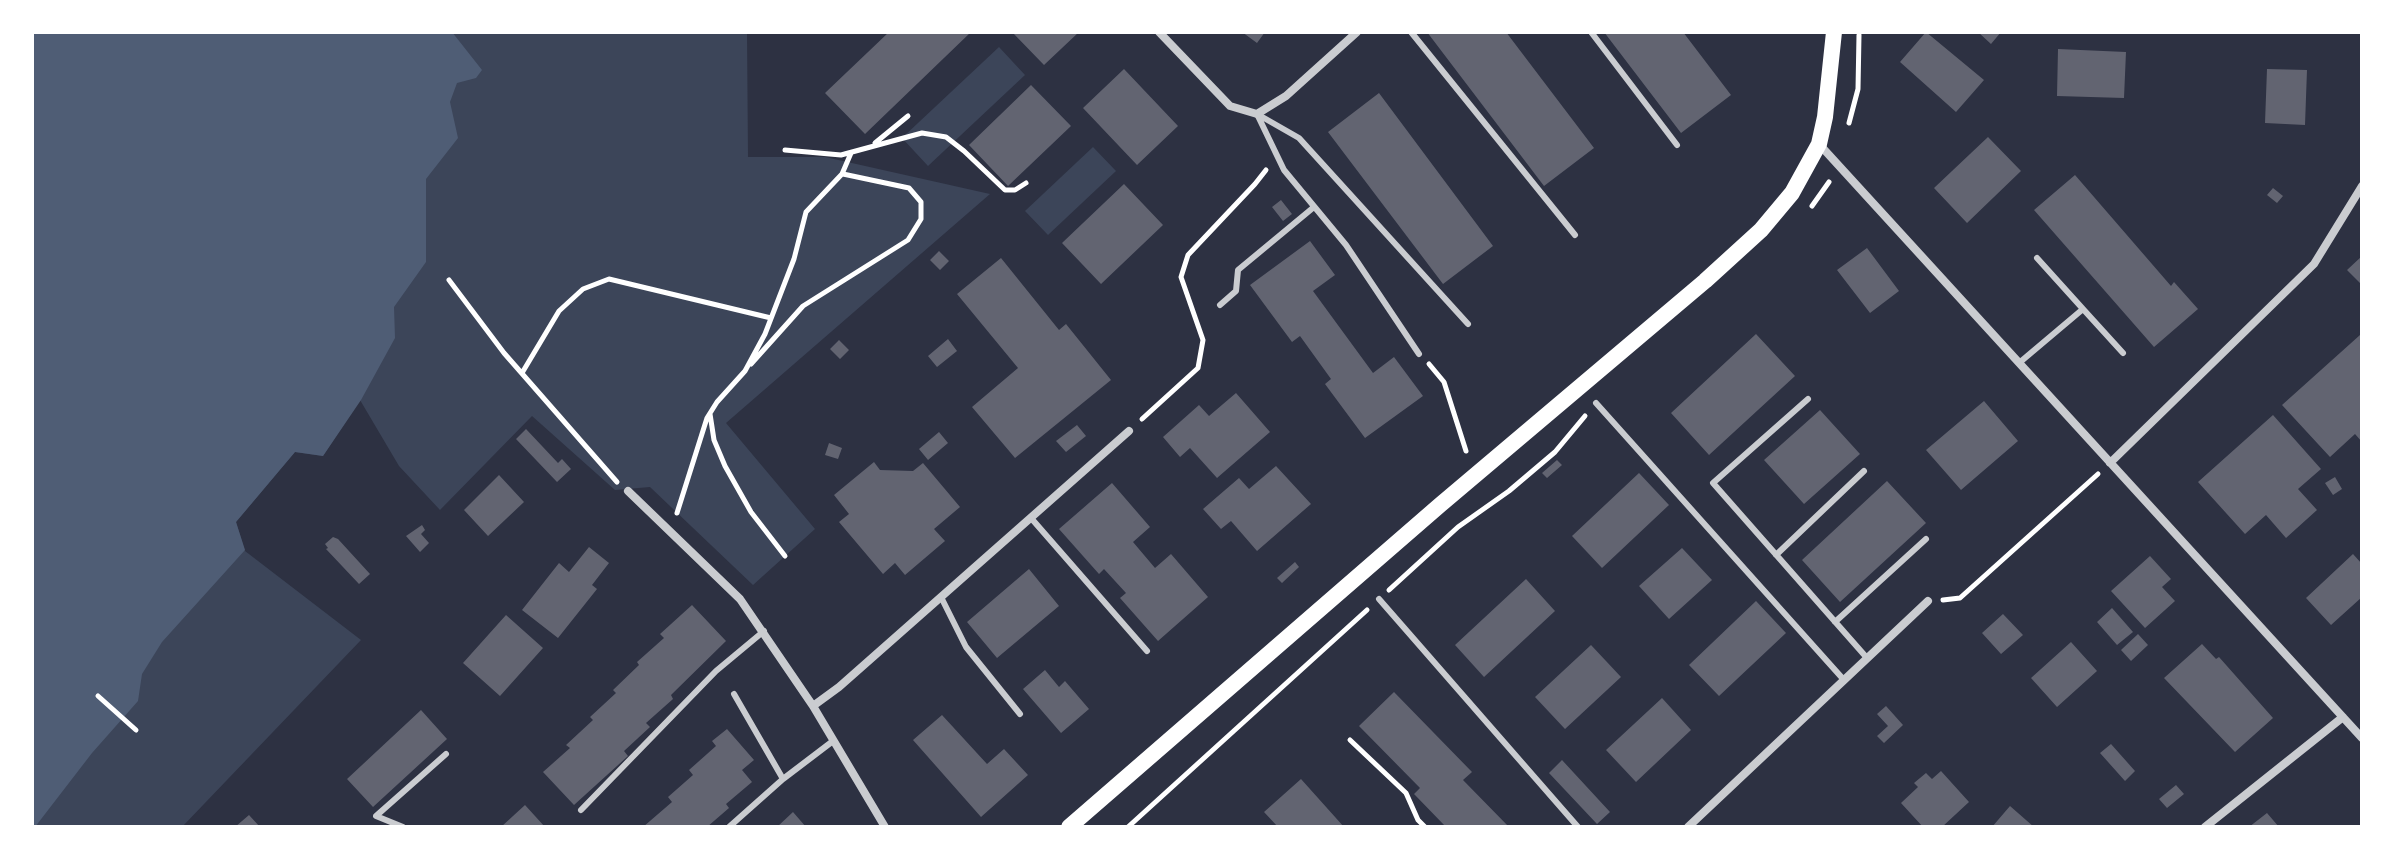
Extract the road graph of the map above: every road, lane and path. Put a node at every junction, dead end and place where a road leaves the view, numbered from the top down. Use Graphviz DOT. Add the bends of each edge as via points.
graph roads {
  1 [pos="1159,32"];
  2 [pos="1357,32"];
  3 [pos="1411,32"];
  4 [pos="1591,32"];
  5 [pos="1834,32"];
  6 [pos="1257,114"];
  7 [pos="908,116"];
  8 [pos="1819,144"];
  9 [pos="1677,145"];
  10 [pos="871,147"];
  11 [pos="785,150"];
  12 [pos="1274,150"];
  13 [pos="851,153"];
  14 [pos="842,174"];
  15 [pos="1026,183"];
  16 [pos="2362,186"];
  17 [pos="1314,207"];
  18 [pos="1575,235"];
  19 [pos="2037,258"];
  20 [pos="449,280"];
  21 [pos="1220,305"];
  22 [pos="2083,309"];
  23 [pos="771,318"];
  24 [pos="1468,324"];
  25 [pos="2123,353"];
  26 [pos="1419,354"];
  27 [pos="2019,363"];
  28 [pos="745,371"];
  29 [pos="522,373"];
  30 [pos="1808,399"];
  31 [pos="1596,403"];
  32 [pos="710,413"];
  33 [pos="1129,431"];
  34 [pos="1466,451"];
  35 [pos="2110,463"];
  36 [pos="1864,471"];
  37 [pos="628,491"];
  38 [pos="1031,518"];
  39 [pos="674,520"];
  40 [pos="1926,539"];
  41 [pos="1776,555"];
  42 [pos="785,556"];
  43 [pos="941,597"];
  44 [pos="1379,599"];
  45 [pos="1928,601"];
  46 [pos="1835,622"];
  47 [pos="764,631"];
  48 [pos="1147,651"];
  49 [pos="1867,658"];
  50 [pos="1844,680"];
  51 [pos="734,694"];
  52 [pos="98,696"];
  53 [pos="813,706"];
  54 [pos="1020,714"];
  55 [pos="2343,717"];
  56 [pos="136,730"];
  57 [pos="2362,738"];
  58 [pos="1350,740"];
  59 [pos="833,741"];
  60 [pos="446,754"];
  61 [pos="783,779"];
  62 [pos="581,810"];
  63 [pos="403,827"];
  64 [pos="729,827"];
  65 [pos="885,827"];
  66 [pos="1069,827"];
  67 [pos="1425,827"];
  68 [pos="1578,827"];
  69 [pos="1688,827"];
  70 [pos="2205,827"];
  1 -- 6 [label="street" via="1230,106"];
  2 -- 6 [label="street" via="1286,96"];
  3 -- 18 [label="lane"];
  4 -- 9 [label="lane"];
  5 -- 8 [label="main road"];
  6 -- 12 [label="lane"];
  6 -- 24 [label="lane" via="1299,138"];
  7 -- 10 [label="path"];
  8 -- 27 [label="street"];
  8 -- 66 [label="main road" via="1792,193 1761,230"];
  10 -- 13 [label="path"];
  10 -- 15 [label="path" via="922,133 946,137 1005,190"];
  11 -- 13 [label="path"];
  12 -- 17 [label="lane" via="1288,177"];
  12 -- 33 [label="path" via="1255,184 1188,255 1181,277 1203,340 1198,368"];
  13 -- 14 [label="path"];
  14 -- 23 [label="path" via="806,212"];
  14 -- 28 [label="path" via="909,188 921,202 921,219 908,240 803,306"];
  16 -- 35 [label="street" via="2314,264"];
  17 -- 21 [label="lane" via="1238,270 1236,291"];
  17 -- 26 [label="lane"];
  19 -- 22 [label="lane"];
  20 -- 29 [label="path"];
  22 -- 25 [label="lane"];
  22 -- 27 [label="lane"];
  23 -- 28 [label="path"];
  23 -- 29 [label="path" via="609,279 583,289 559,311"];
  26 -- 34 [label="path" via="1444,382"];
  27 -- 35 [label="street"];
  28 -- 32 [label="path"];
  29 -- 37 [label="path"];
  30 -- 41 [label="lane" via="1713,483"];
  31 -- 50 [label="lane"];
  32 -- 39 [label="path"];
  32 -- 42 [label="path" via="725,466"];
  33 -- 38 [label="street"];
  35 -- 45 [label="path" via="1960,598"];
  35 -- 55 [label="street"];
  36 -- 41 [label="lane"];
  37 -- 47 [label="street" via="740,599"];
  38 -- 43 [label="street"];
  38 -- 48 [label="lane"];
  40 -- 46 [label="lane"];
  41 -- 46 [label="lane"];
  43 -- 53 [label="street"];
  43 -- 54 [label="lane" via="966,647"];
  44 -- 68 [label="lane"];
  45 -- 49 [label="street"];
  46 -- 49 [label="lane"];
  47 -- 53 [label="street"];
  47 -- 62 [label="lane" via="716,671"];
  49 -- 50 [label="street"];
  50 -- 69 [label="street"];
  51 -- 61 [label="lane"];
  52 -- 56 [label="path"];
  53 -- 59 [label="street"];
  55 -- 57 [label="street"];
  55 -- 70 [label="street"];
  58 -- 67 [label="path" via="1406,793"];
  59 -- 61 [label="lane"];
  59 -- 65 [label="street"];
  60 -- 63 [label="lane" via="376,816"];
  61 -- 64 [label="lane"];
}
